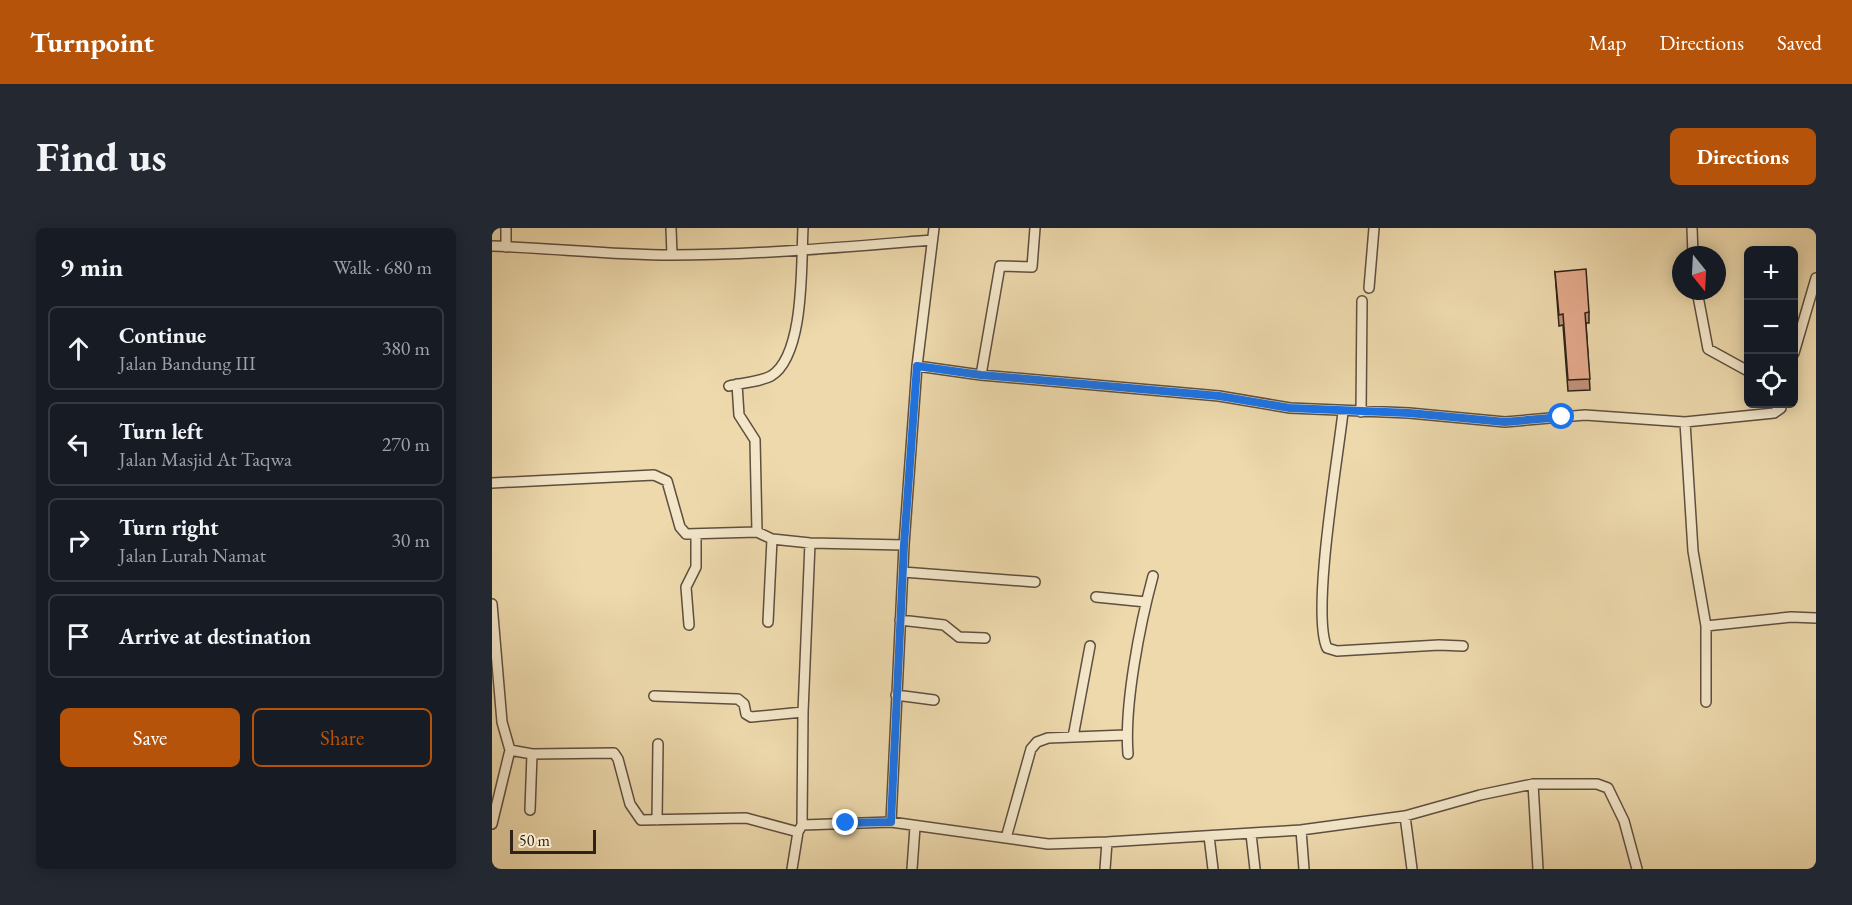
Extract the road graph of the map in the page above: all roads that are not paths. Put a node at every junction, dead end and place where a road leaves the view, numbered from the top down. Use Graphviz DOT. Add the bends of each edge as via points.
graph roads {
  1 [pos="506,228"];
  2 [pos="671,228"];
  3 [pos="802,228"];
  4 [pos="934,228"];
  5 [pos="1035,228"];
  6 [pos="1374,228"];
  7 [pos="1692,228"];
  8 [pos="932,240"];
  9 [pos="492,246"];
  10 [pos="1693,246"];
  11 [pos="506,247"];
  12 [pos="802,250"];
  13 [pos="672,255"];
  14 [pos="1816,278"];
  15 [pos="1369,288"];
  16 [pos="1699,300"];
  17 [pos="1362,301"];
  18 [pos="1798,339"];
  19 [pos="917,366"];
  20 [pos="1744,368"];
  21 [pos="981,375"];
  22 [pos="1780,408"];
  23 [pos="1343,412"];
  24 [pos="1361,412"];
  25 [pos="1685,422"];
  26 [pos="492,483"];
  27 [pos="757,532"];
  28 [pos="696,536"];
  29 [pos="772,539"];
  30 [pos="810,543"];
  31 [pos="904,545"];
  32 [pos="903,572"];
  33 [pos="1153,576"];
  34 [pos="1035,582"];
  35 [pos="1096,597"];
  36 [pos="1146,602"];
  37 [pos="492,604"];
  38 [pos="1816,618"];
  39 [pos="900,620"];
  40 [pos="768,622"];
  41 [pos="689,625"];
  42 [pos="1706,626"];
  43 [pos="985,638"];
  44 [pos="1090,646"];
  45 [pos="1463,646"];
  46 [pos="896,695"];
  47 [pos="654,696"];
  48 [pos="934,700"];
  49 [pos="1706,702"];
  50 [pos="803,712"];
  51 [pos="1126,735"];
  52 [pos="1073,737"];
  53 [pos="658,744"];
  54 [pos="510,750"];
  55 [pos="532,754"];
  56 [pos="1128,754"];
  57 [pos="1533,784"];
  58 [pos="530,810"];
  59 [pos="1405,816"];
  60 [pos="657,820"];
  61 [pos="891,822"];
  62 [pos="492,824"];
  63 [pos="915,827"];
  64 [pos="800,828"];
  65 [pos="1301,830"];
  66 [pos="1251,834"];
  67 [pos="1209,836"];
  68 [pos="1006,838"];
  69 [pos="1107,842"];
  70 [pos="792,869"];
  71 [pos="912,869"];
  72 [pos="1106,869"];
  73 [pos="1213,869"];
  74 [pos="1255,869"];
  75 [pos="1304,869"];
  76 [pos="1412,869"];
  77 [pos="1538,869"];
  78 [pos="1637,869"];
  1 -- 11 [label="street"];
  2 -- 13 [label="street"];
  3 -- 12 [label="street"];
  4 -- 8 [label="street"];
  5 -- 21 [label="street" via="1032,267 1000,266"];
  6 -- 15 [label="street"];
  7 -- 10 [label="street"];
  8 -- 12 [label="street"];
  8 -- 19 [label="street"];
  9 -- 11 [label="street"];
  11 -- 13 [label="street" via="587,254"];
  12 -- 13 [label="street"];
  12 -- 27 [label="street" via="797,326 785,359 771,376 733,385 739,415 755,440"];
  14 -- 18 [label="street"];
  16 -- 20 [label="street" via="1708,349"];
  17 -- 24 [label="street"];
  19 -- 21 [label="street"];
  19 -- 31 [label="street"];
  21 -- 23 [label="street" via="1219,396"];
  22 -- 25 [label="street" via="1774,413"];
  23 -- 24 [label="street"];
  23 -- 45 [label="street" via="1322,598 1323,639 1328,648 1337,651"];
  24 -- 25 [label="street" via="1505,422 1586,415"];
  25 -- 42 [label="street" via="1693,551"];
  26 -- 28 [label="street" via="661,477 667,481 680,527 686,534"];
  27 -- 28 [label="street"];
  27 -- 29 [label="street"];
  28 -- 41 [label="street" via="696,567 686,587"];
  29 -- 30 [label="street"];
  29 -- 40 [label="street"];
  30 -- 31 [label="street"];
  30 -- 50 [label="street"];
  31 -- 32 [label="street"];
  32 -- 34 [label="street"];
  32 -- 39 [label="street"];
  33 -- 36 [label="street"];
  35 -- 36 [label="street"];
  36 -- 51 [label="street"];
  37 -- 54 [label="street" via="502,722"];
  38 -- 42 [label="street"];
  39 -- 43 [label="street" via="944,625 959,637"];
  39 -- 46 [label="street"];
  42 -- 49 [label="street"];
  44 -- 52 [label="street"];
  46 -- 48 [label="street"];
  46 -- 61 [label="street"];
  47 -- 50 [label="street" via="738,699 751,717"];
  50 -- 64 [label="street"];
  51 -- 52 [label="street"];
  51 -- 56 [label="street"];
  52 -- 68 [label="street" via="1048,738 1031,749"];
  53 -- 60 [label="street"];
  54 -- 55 [label="street"];
  54 -- 62 [label="street"];
  55 -- 58 [label="street"];
  55 -- 60 [label="street" via="614,753 636,815"];
  57 -- 59 [label="street"];
  57 -- 77 [label="street"];
  57 -- 78 [label="street" via="1597,784 1608,788 1624,821"];
  59 -- 65 [label="street"];
  59 -- 76 [label="street"];
  60 -- 64 [label="street" via="746,818"];
  61 -- 63 [label="street"];
  61 -- 64 [label="street"];
  63 -- 68 [label="street"];
  63 -- 71 [label="street"];
  64 -- 70 [label="street"];
  65 -- 66 [label="street"];
  65 -- 75 [label="street"];
  66 -- 67 [label="street"];
  66 -- 74 [label="street"];
  67 -- 69 [label="street"];
  67 -- 73 [label="street"];
  68 -- 69 [label="street" via="1048,844"];
  69 -- 72 [label="street"];
}
